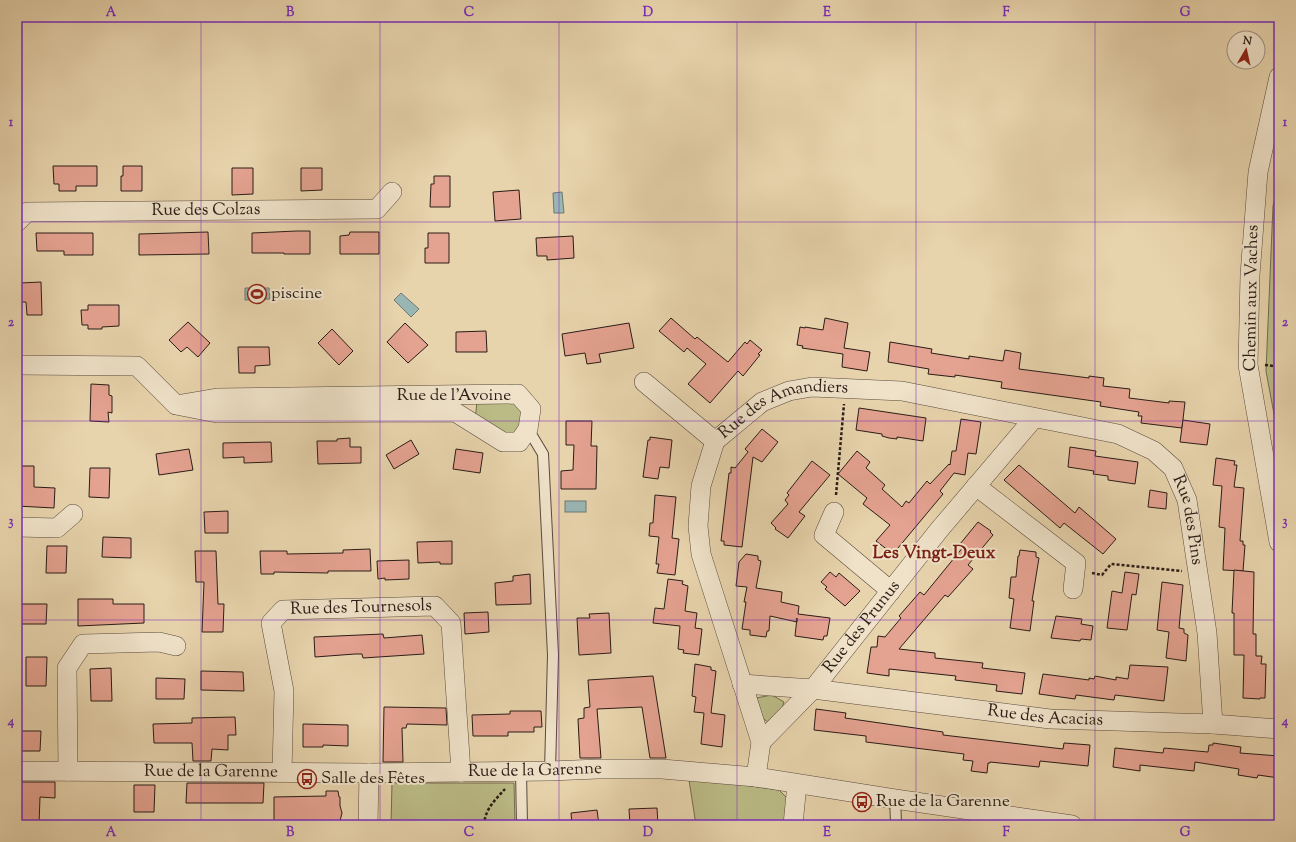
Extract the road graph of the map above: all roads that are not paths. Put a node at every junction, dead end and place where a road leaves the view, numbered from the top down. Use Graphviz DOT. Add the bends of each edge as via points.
graph roads {
  1 [pos="1279,77"];
  2 [pos="392,192"];
  3 [pos="17,222"];
  4 [pos="17,365"];
  5 [pos="644,382"];
  6 [pos="470,394"];
  7 [pos="176,405"];
  8 [pos="455,412"];
  9 [pos="1034,418"];
  10 [pos="528,429"];
  11 [pos="715,441"];
  12 [pos="976,486"];
  13 [pos="834,512"];
  14 [pos="73,514"];
  15 [pos="17,527"];
  16 [pos="1279,542"];
  17 [pos="1074,580"];
  18 [pos="891,591"];
  19 [pos="176,646"];
  20 [pos="742,684"];
  21 [pos="813,689"];
  22 [pos="1213,724"];
  23 [pos="1279,729"];
  24 [pos="761,742"];
  25 [pos="17,771"];
  26 [pos="68,771"];
  27 [pos="521,771"];
  28 [pos="550,771"];
  29 [pos="282,772"];
  30 [pos="460,772"];
  31 [pos="369,773"];
  32 [pos="756,777"];
  33 [pos="797,784"];
  34 [pos="894,799"];
  35 [pos="368,825"];
  36 [pos="522,825"];
  37 [pos="794,825"];
  38 [pos="897,825"];
  39 [pos="1066,825"];
  1 -- 16 [label="street, Chemin aux Vaches" via="1258,172 1250,275 1248,365"];
  2 -- 3 [label="street, Rue des Colzas" via="377,209 27,212"];
  4 -- 7 [label="street" via="137,366"];
  5 -- 11 [label="street"];
  6 -- 7 [label="street, Rue de l'Avoine" via="217,398"];
  6 -- 8 [label="street"];
  6 -- 10 [label="street, Rue de l'Avoine" via="518,394 531,409"];
  7 -- 8 [label="street, Rue de l'Avoine" via="217,413"];
  8 -- 10 [label="street, Rue de l'Avoine" via="504,442 519,442"];
  9 -- 11 [label="street, Rue des Amandiers" via="902,391 812,387 789,391 762,402"];
  9 -- 12 [label="street, Rue des Prunus"];
  9 -- 22 [label="street, Rue des Pins" via="1118,434 1154,451 1173,468 1187,500 1207,633"];
  10 -- 28 [label="lane" via="543,454 553,655"];
  11 -- 20 [label="street, Rue des Amandiers" via="701,486 698,526 701,554"];
  12 -- 17 [label="street" via="1076,563"];
  12 -- 18 [label="street, Rue des Prunus"];
  13 -- 18 [label="street" via="824,535"];
  14 -- 15 [label="street" via="57,528"];
  18 -- 21 [label="street, Rue des Prunus"];
  19 -- 26 [label="street" via="159,642 83,644 67,668"];
  20 -- 21 [label="street, Rue des Acacias"];
  20 -- 24 [label="street, Rue des Amandiers"];
  21 -- 22 [label="street, Rue des Acacias" via="1050,719"];
  21 -- 24 [label="street, Rue des Prunus"];
  22 -- 23 [label="street, Rue des Acacias"];
  24 -- 32 [label="street, Rue des Amandiers"];
  25 -- 26 [label="street, Rue de la Garenne"];
  26 -- 29 [label="street, Rue de la Garenne"];
  27 -- 28 [label="street, Rue de la Garenne"];
  27 -- 30 [label="street, Rue de la Garenne"];
  27 -- 36 [label="lane"];
  28 -- 32 [label="street, Rue de la Garenne" via="662,769"];
  29 -- 30 [label="street, Rue des Tournesols" via="284,691 271,623 283,610 436,606 451,623"];
  29 -- 31 [label="street, Rue de la Garenne"];
  30 -- 31 [label="street, Rue de la Garenne"];
  31 -- 35 [label="street"];
  32 -- 33 [label="street, Rue de la Garenne"];
  33 -- 34 [label="street, Rue de la Garenne"];
  33 -- 37 [label="street"];
  34 -- 38 [label="lane"];
  34 -- 39 [label="street, Rue de la Garenne"];
}
